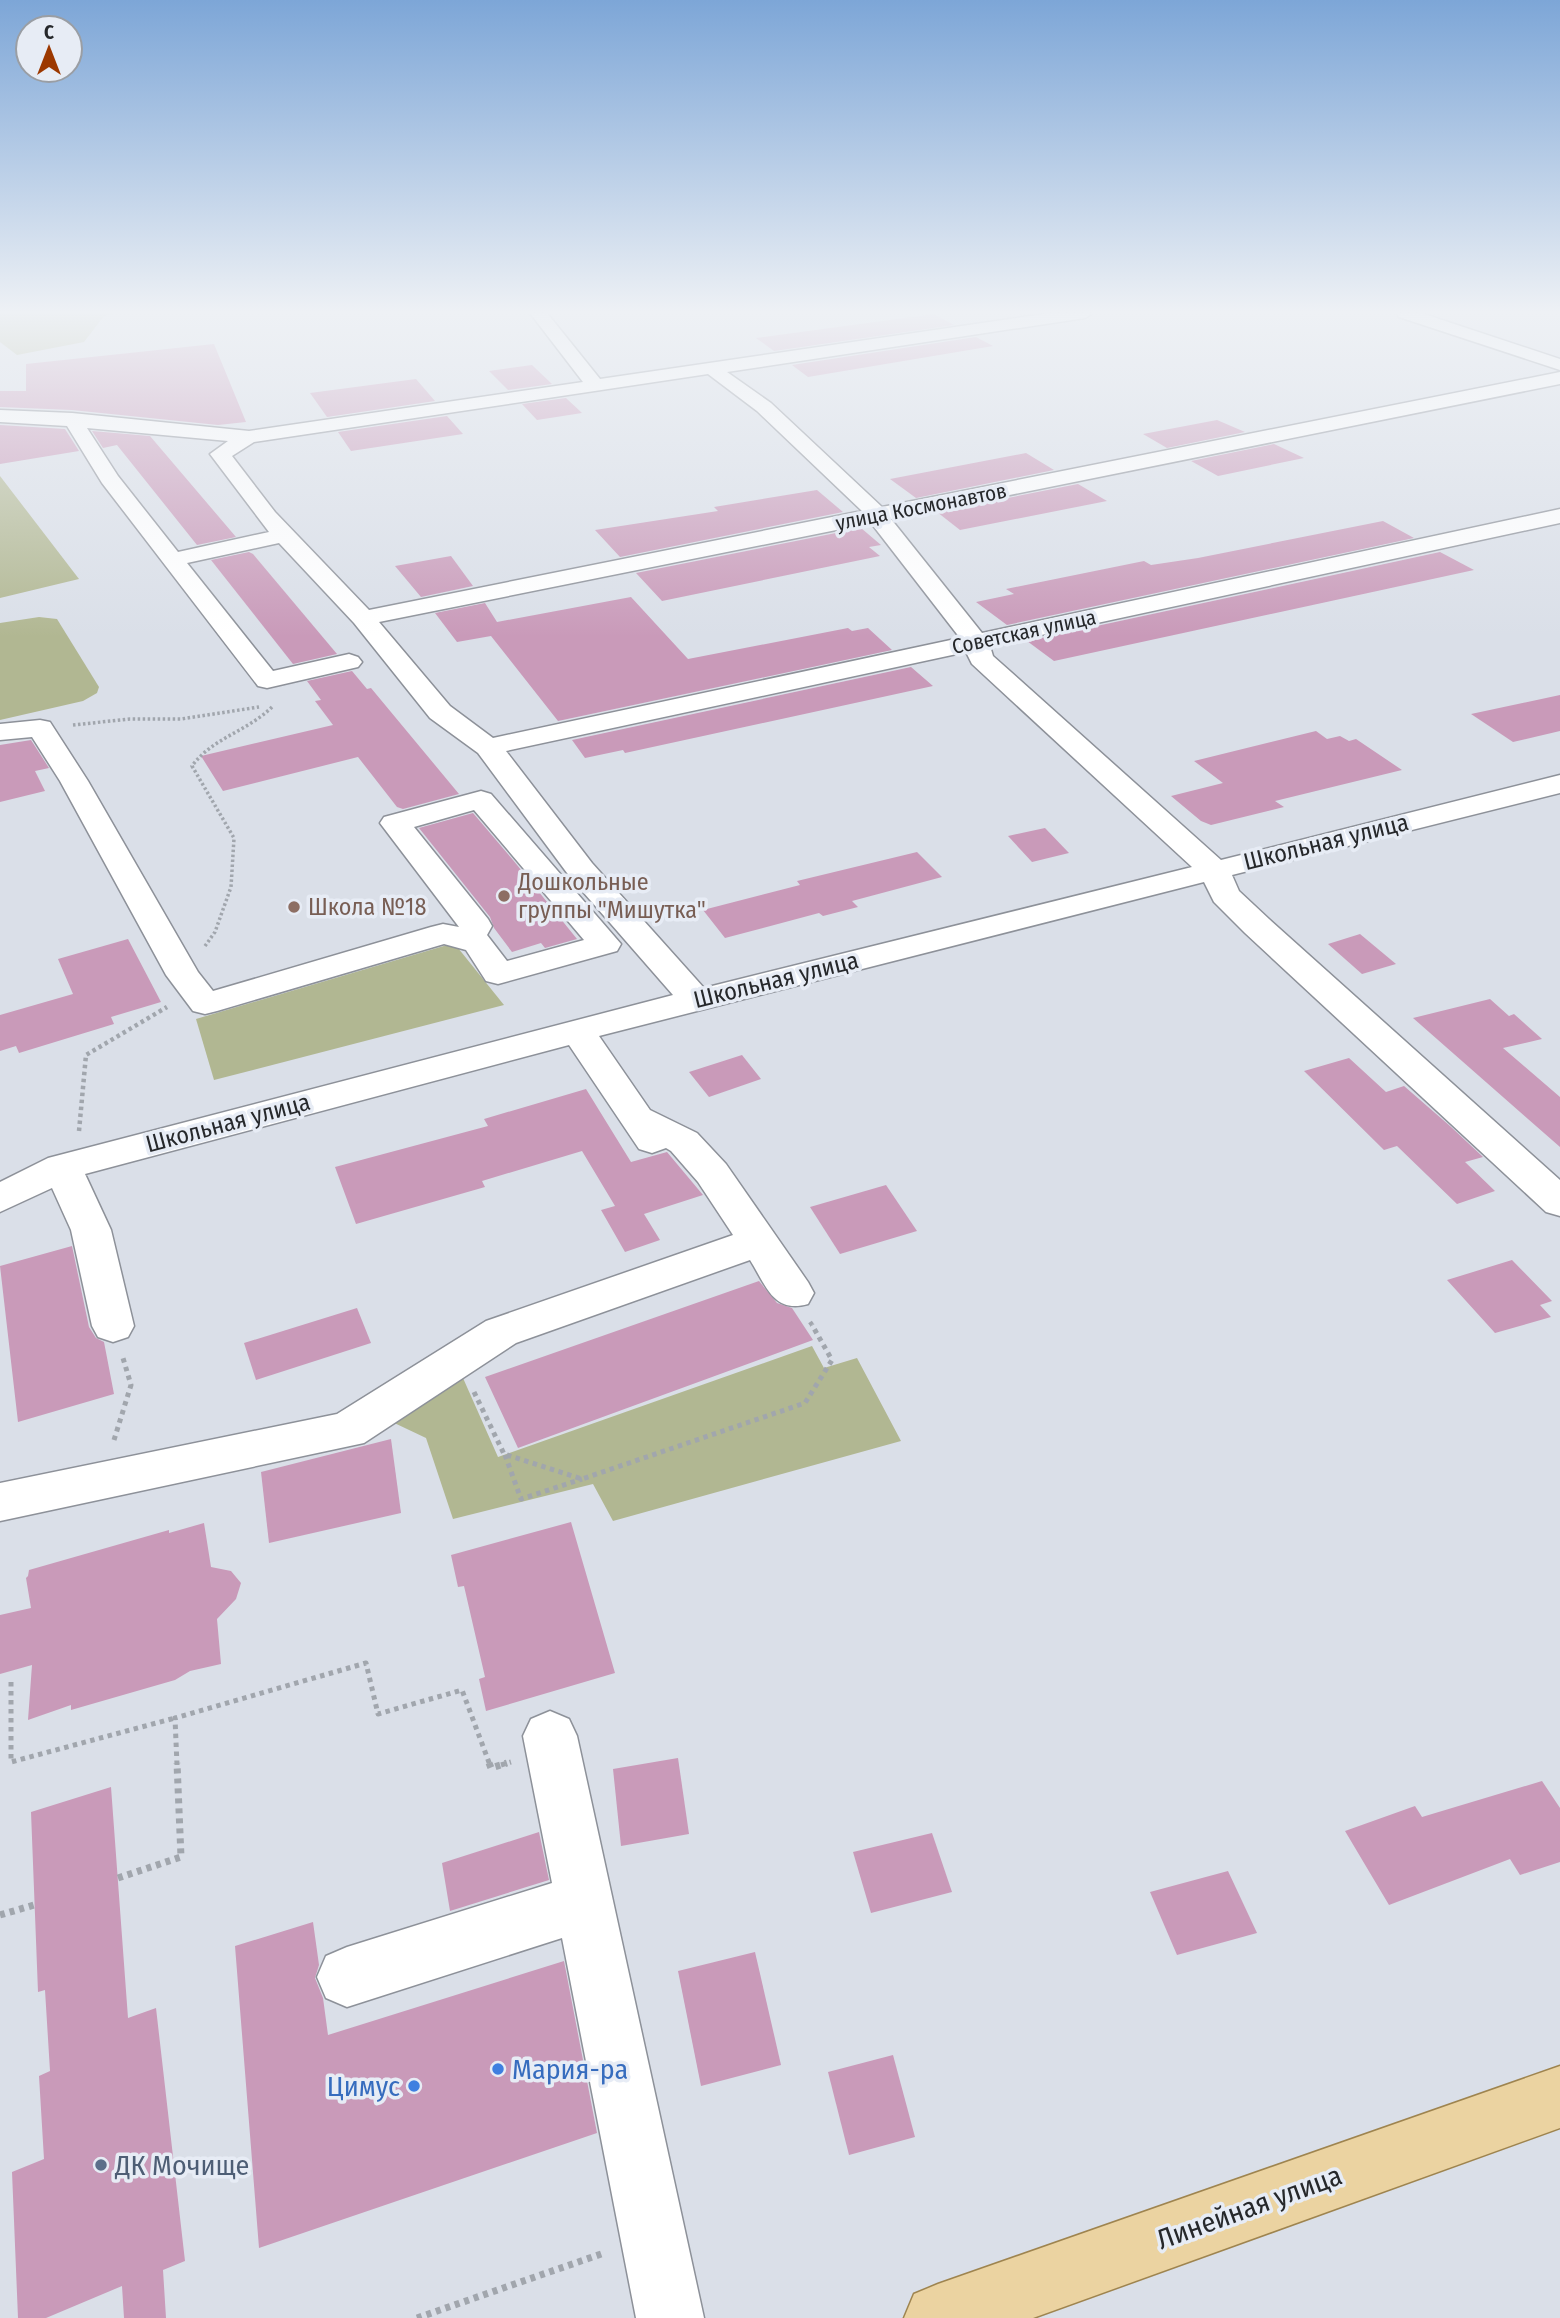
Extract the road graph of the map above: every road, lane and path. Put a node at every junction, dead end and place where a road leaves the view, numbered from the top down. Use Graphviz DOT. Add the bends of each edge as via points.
graph roads {
  1 [pos="73,421"];
  2 [pos="93,421"];
  3 [pos="354,421"];
  4 [pos="779,421"];
  5 [pos="1345,421"];
  6 [pos="249,437"];
  7 [pos="878,515"];
  8 [pos="1560,516"];
  9 [pos="285,535"];
  10 [pos="171,560"];
  11 [pos="363,618"];
  12 [pos="976,642"];
  13 [pos="349,662"];
  14 [pos="282,703"];
  15 [pos="40,728"];
  16 [pos="0,732"];
  17 [pos="488,747"];
  18 [pos="1560,784"];
  19 [pos="1213,870"];
  20 [pos="470,937"];
  21 [pos="696,1000"];
  22 [pos="578,1032"];
  23 [pos="62,1167"];
  24 [pos="0,1198"];
  25 [pos="1560,1202"];
  26 [pos="758,1242"];
  27 [pos="793,1293"];
  28 [pos="113,1326"];
  29 [pos="458,1359"];
  30 [pos="504,1454"];
  31 [pos="582,1479"];
  32 [pos="102,1481"];
  33 [pos="0,1502"];
  34 [pos="11,1682"];
  35 [pos="175,1718"];
  36 [pos="551,1744"];
  37 [pos="118,1878"];
  38 [pos="584,1902"];
  39 [pos="34,1905"];
  40 [pos="0,1915"];
  41 [pos="347,1977"];
  42 [pos="1560,2097"];
  43 [pos="654,2236"];
  44 [pos="417,2318"];
  45 [pos="670,2318"];
  46 [pos="938,2318"];
  1 -- 10 [label="street" via="109,479"];
  2 -- 6 [label="street"];
  3 -- 6 [label="street"];
  4 -- 7 [label="street"];
  5 -- 7 [label="street, улица Космонавтов"];
  6 -- 9 [label="street" via="220,454"];
  7 -- 11 [label="street, улица Космонавтов"];
  7 -- 12 [label="street"];
  8 -- 12 [label="street, Советская улица"];
  9 -- 10 [label="street"];
  9 -- 11 [label="street"];
  10 -- 13 [label="street" via="267,680"];
  11 -- 17 [label="street" via="440,712"];
  12 -- 17 [label="street, Советская улица"];
  12 -- 19 [label="street" via="981,659"];
  14 -- 15 [label="path" via="181,719"];
  15 -- 16 [label="street"];
  15 -- 20 [label="street" via="183,975 205,1004 443,934"];
  17 -- 21 [label="street" via="581,870"];
  18 -- 19 [label="street, Школьная улица"];
  19 -- 21 [label="street, Школьная улица"];
  19 -- 25 [label="street" via="1225,895 1257,926"];
  20 -- 20 [label="street" via="486,952 498,974 605,944 481,800 395,823 476,926"];
  21 -- 22 [label="street, Школьная улица"];
  22 -- 23 [label="street, Школьная улица"];
  22 -- 26 [label="street" via="648,1133 684,1142 712,1172"];
  23 -- 24 [label="street, Школьная улица"];
  23 -- 28 [label="street" via="91,1230"];
  26 -- 27 [label="street"];
  26 -- 29 [label="street" via="501,1332"];
  27 -- 31 [label="path" via="832,1360 805,1403"];
  28 -- 32 [label="path" via="131,1385"];
  29 -- 30 [label="path"];
  29 -- 32 [label="street" via="348,1430"];
  30 -- 31 [label="path"];
  30 -- 31 [label="path" via="521,1499"];
  32 -- 33 [label="street"];
  34 -- 35 [label="path" via="11,1762"];
  35 -- 36 [label="path" via="366,1663 378,1714 462,1690 491,1768"];
  35 -- 37 [label="path" via="181,1857"];
  36 -- 38 [label="street"];
  38 -- 41 [label="street"];
  38 -- 43 [label="street"];
  39 -- 40 [label="path"];
  42 -- 46 [label="main road, Линейная улица"];
  43 -- 44 [label="path"];
  43 -- 45 [label="street"];
}
